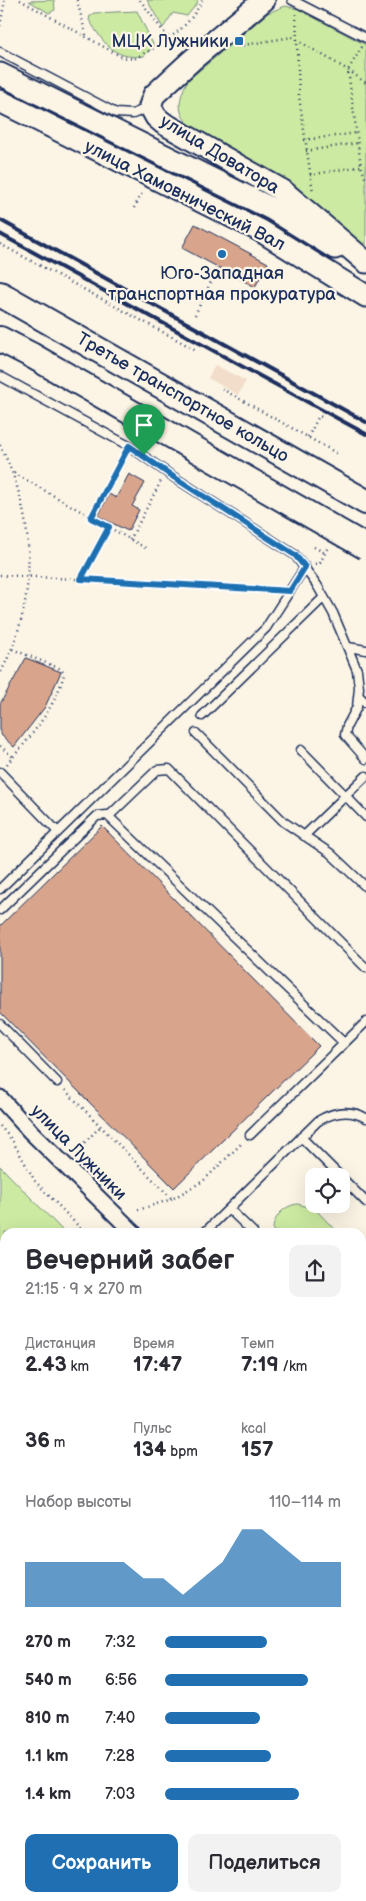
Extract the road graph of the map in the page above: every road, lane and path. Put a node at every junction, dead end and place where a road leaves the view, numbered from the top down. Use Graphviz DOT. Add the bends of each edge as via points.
graph roads {
  1 [pos="5,0"];
  2 [pos="20,0"];
  3 [pos="77,0"];
  4 [pos="140,0"];
  5 [pos="202,0"];
  6 [pos="264,0"];
  7 [pos="292,0"];
  8 [pos="296,13"];
  9 [pos="0,26"];
  10 [pos="86,36"];
  11 [pos="366,38"];
  12 [pos="169,39"];
  13 [pos="296,39"];
  14 [pos="231,47"];
  15 [pos="360,50"];
  16 [pos="0,52"];
  17 [pos="348,70"];
  18 [pos="0,74"];
  19 [pos="366,83"];
  20 [pos="0,101"];
  21 [pos="150,106"];
  22 [pos="357,133"];
  23 [pos="304,140"];
  24 [pos="358,144"];
  25 [pos="306,151"];
  26 [pos="361,166"];
  27 [pos="310,175"];
  28 [pos="366,180"];
  29 [pos="142,193"];
  30 [pos="315,200"];
  31 [pos="134,208"];
  32 [pos="0,244"];
  33 [pos="366,262"];
  34 [pos="218,267"];
  35 [pos="366,267"];
  36 [pos="0,294"];
  37 [pos="366,296"];
  38 [pos="195,314"];
  39 [pos="0,339"];
  40 [pos="196,350"];
  41 [pos="0,376"];
  42 [pos="222,389"];
  43 [pos="325,418"];
  44 [pos="308,437"];
  45 [pos="0,445"];
  46 [pos="129,446"];
  47 [pos="338,454"];
  48 [pos="166,471"];
  49 [pos="13,473"];
  50 [pos="366,502"];
  51 [pos="91,518"];
  52 [pos="109,527"];
  53 [pos="130,540"];
  54 [pos="314,547"];
  55 [pos="366,547"];
  56 [pos="147,549"];
  57 [pos="325,553"];
  58 [pos="305,567"];
  59 [pos="0,575"];
  60 [pos="29,576"];
  61 [pos="81,579"];
  62 [pos="290,591"];
  63 [pos="324,596"];
  64 [pos="348,647"];
  65 [pos="12,649"];
  66 [pos="366,650"];
  67 [pos="0,674"];
  68 [pos="359,696"];
  69 [pos="366,703"];
  70 [pos="202,716"];
  71 [pos="196,733"];
  72 [pos="0,746"];
  73 [pos="301,750"];
  74 [pos="13,757"];
  75 [pos="366,759"];
  76 [pos="6,764"];
  77 [pos="0,772"];
  78 [pos="366,776"];
  79 [pos="345,796"];
  80 [pos="109,816"];
  81 [pos="366,817"];
  82 [pos="58,832"];
  83 [pos="304,836"];
  84 [pos="366,888"];
  85 [pos="0,889"];
  86 [pos="0,910"];
  87 [pos="366,968"];
  88 [pos="366,1022"];
  89 [pos="0,1024"];
  90 [pos="344,1043"];
  91 [pos="57,1082"];
  92 [pos="0,1098"];
  93 [pos="366,1118"];
  94 [pos="0,1126"];
  95 [pos="101,1126"];
  96 [pos="250,1135"];
  97 [pos="301,1137"];
  98 [pos="81,1146"];
  99 [pos="332,1168"];
  100 [pos="350,1186"];
  101 [pos="172,1199"];
  102 [pos="366,1202"];
  103 [pos="229,1209"];
  104 [pos="138,1210"];
  105 [pos="80,1228"];
  106 [pos="129,1228"];
  107 [pos="209,1228"];
  108 [pos="248,1228"];
  1 -- 9 [label="path"];
  2 -- 10 [label="path"];
  3 -- 10 [label="path"];
  4 -- 12 [label="path"];
  5 -- 12 [label="path" via="187,23"];
  6 -- 21 [label="main road, улица Доватора" via="154,95"];
  7 -- 11 [label="lane"];
  8 -- 13 [label="path"];
  10 -- 12 [label="path" via="122,57 134,59"];
  13 -- 14 [label="path"];
  13 -- 17 [label="path"];
  13 -- 23 [label="path"];
  15 -- 17 [label="path"];
  16 -- 21 [label="lane" via="116,112 133,114"];
  17 -- 19 [label="path"];
  17 -- 22 [label="path"];
  18 -- 35 [label="main road, улица Хамовнический Вал" via="272,209"];
  20 -- 37 [label="main road, улица Хамовнический Вал" via="261,231"];
  21 -- 33 [label="main road, улица Доватора" via="163,123 283,191"];
  22 -- 23 [label="path"];
  22 -- 24 [label="path"];
  23 -- 25 [label="path"];
  24 -- 25 [label="path"];
  24 -- 26 [label="path"];
  25 -- 27 [label="path"];
  26 -- 27 [label="path"];
  26 -- 28 [label="path"];
  27 -- 30 [label="path"];
  29 -- 31 [label="path"];
  32 -- 40 [label="path"];
  34 -- 38 [label="path"];
  36 -- 50 [label="main road, Третье транспортное кольцо"];
  39 -- 55 [label="main road, bridge"];
  41 -- 46 [label="lane"];
  42 -- 44 [label="path"];
  43 -- 44 [label="path" via="320,416"];
  44 -- 47 [label="path"];
  45 -- 49 [label="path"];
  46 -- 48 [label="lane"];
  46 -- 51 [label="path"];
  48 -- 53 [label="path"];
  48 -- 58 [label="lane" via="290,550"];
  49 -- 51 [label="path"];
  49 -- 60 [label="path" via="27,527"];
  51 -- 52 [label="path"];
  52 -- 53 [label="path"];
  52 -- 61 [label="path"];
  53 -- 56 [label="path"];
  54 -- 57 [label="path"];
  58 -- 62 [label="lane"];
  58 -- 63 [label="lane"];
  59 -- 60 [label="path"];
  60 -- 61 [label="path"];
  60 -- 65 [label="path"];
  61 -- 62 [label="path"];
  62 -- 82 [label="lane" via="266,628"];
  63 -- 64 [label="lane"];
  63 -- 70 [label="lane"];
  64 -- 66 [label="lane"];
  64 -- 68 [label="lane" via="356,670"];
  65 -- 67 [label="path"];
  65 -- 74 [label="path" via="61,669 64,674 43,716"];
  68 -- 69 [label="lane"];
  68 -- 75 [label="lane" via="346,735"];
  71 -- 83 [label="lane" via="284,822"];
  72 -- 74 [label="path"];
  73 -- 79 [label="lane"];
  74 -- 76 [label="path"];
  77 -- 82 [label="lane"];
  78 -- 79 [label="lane"];
  79 -- 81 [label="lane"];
  79 -- 83 [label="lane"];
  80 -- 86 [label="lane" via="97,816"];
  80 -- 87 [label="lane" via="157,770 168,769"];
  80 -- 90 [label="lane"];
  82 -- 85 [label="lane"];
  83 -- 84 [label="lane" via="336,858"];
  88 -- 90 [label="lane"];
  89 -- 91 [label="lane"];
  90 -- 96 [label="lane"];
  91 -- 95 [label="path"];
  92 -- 106 [label="street, улица Лужники"];
  93 -- 97 [label="lane" via="350,1113 327,1116"];
  94 -- 105 [label="path" via="12,1140 35,1181"];
  95 -- 98 [label="path"];
  95 -- 101 [label="path"];
  96 -- 101 [label="path" via="203,1182"];
  97 -- 99 [label="lane"];
  97 -- 103 [label="lane"];
  100 -- 102 [label="lane"];
  101 -- 104 [label="path"];
  103 -- 107 [label="lane"];
  103 -- 108 [label="lane"];
}
